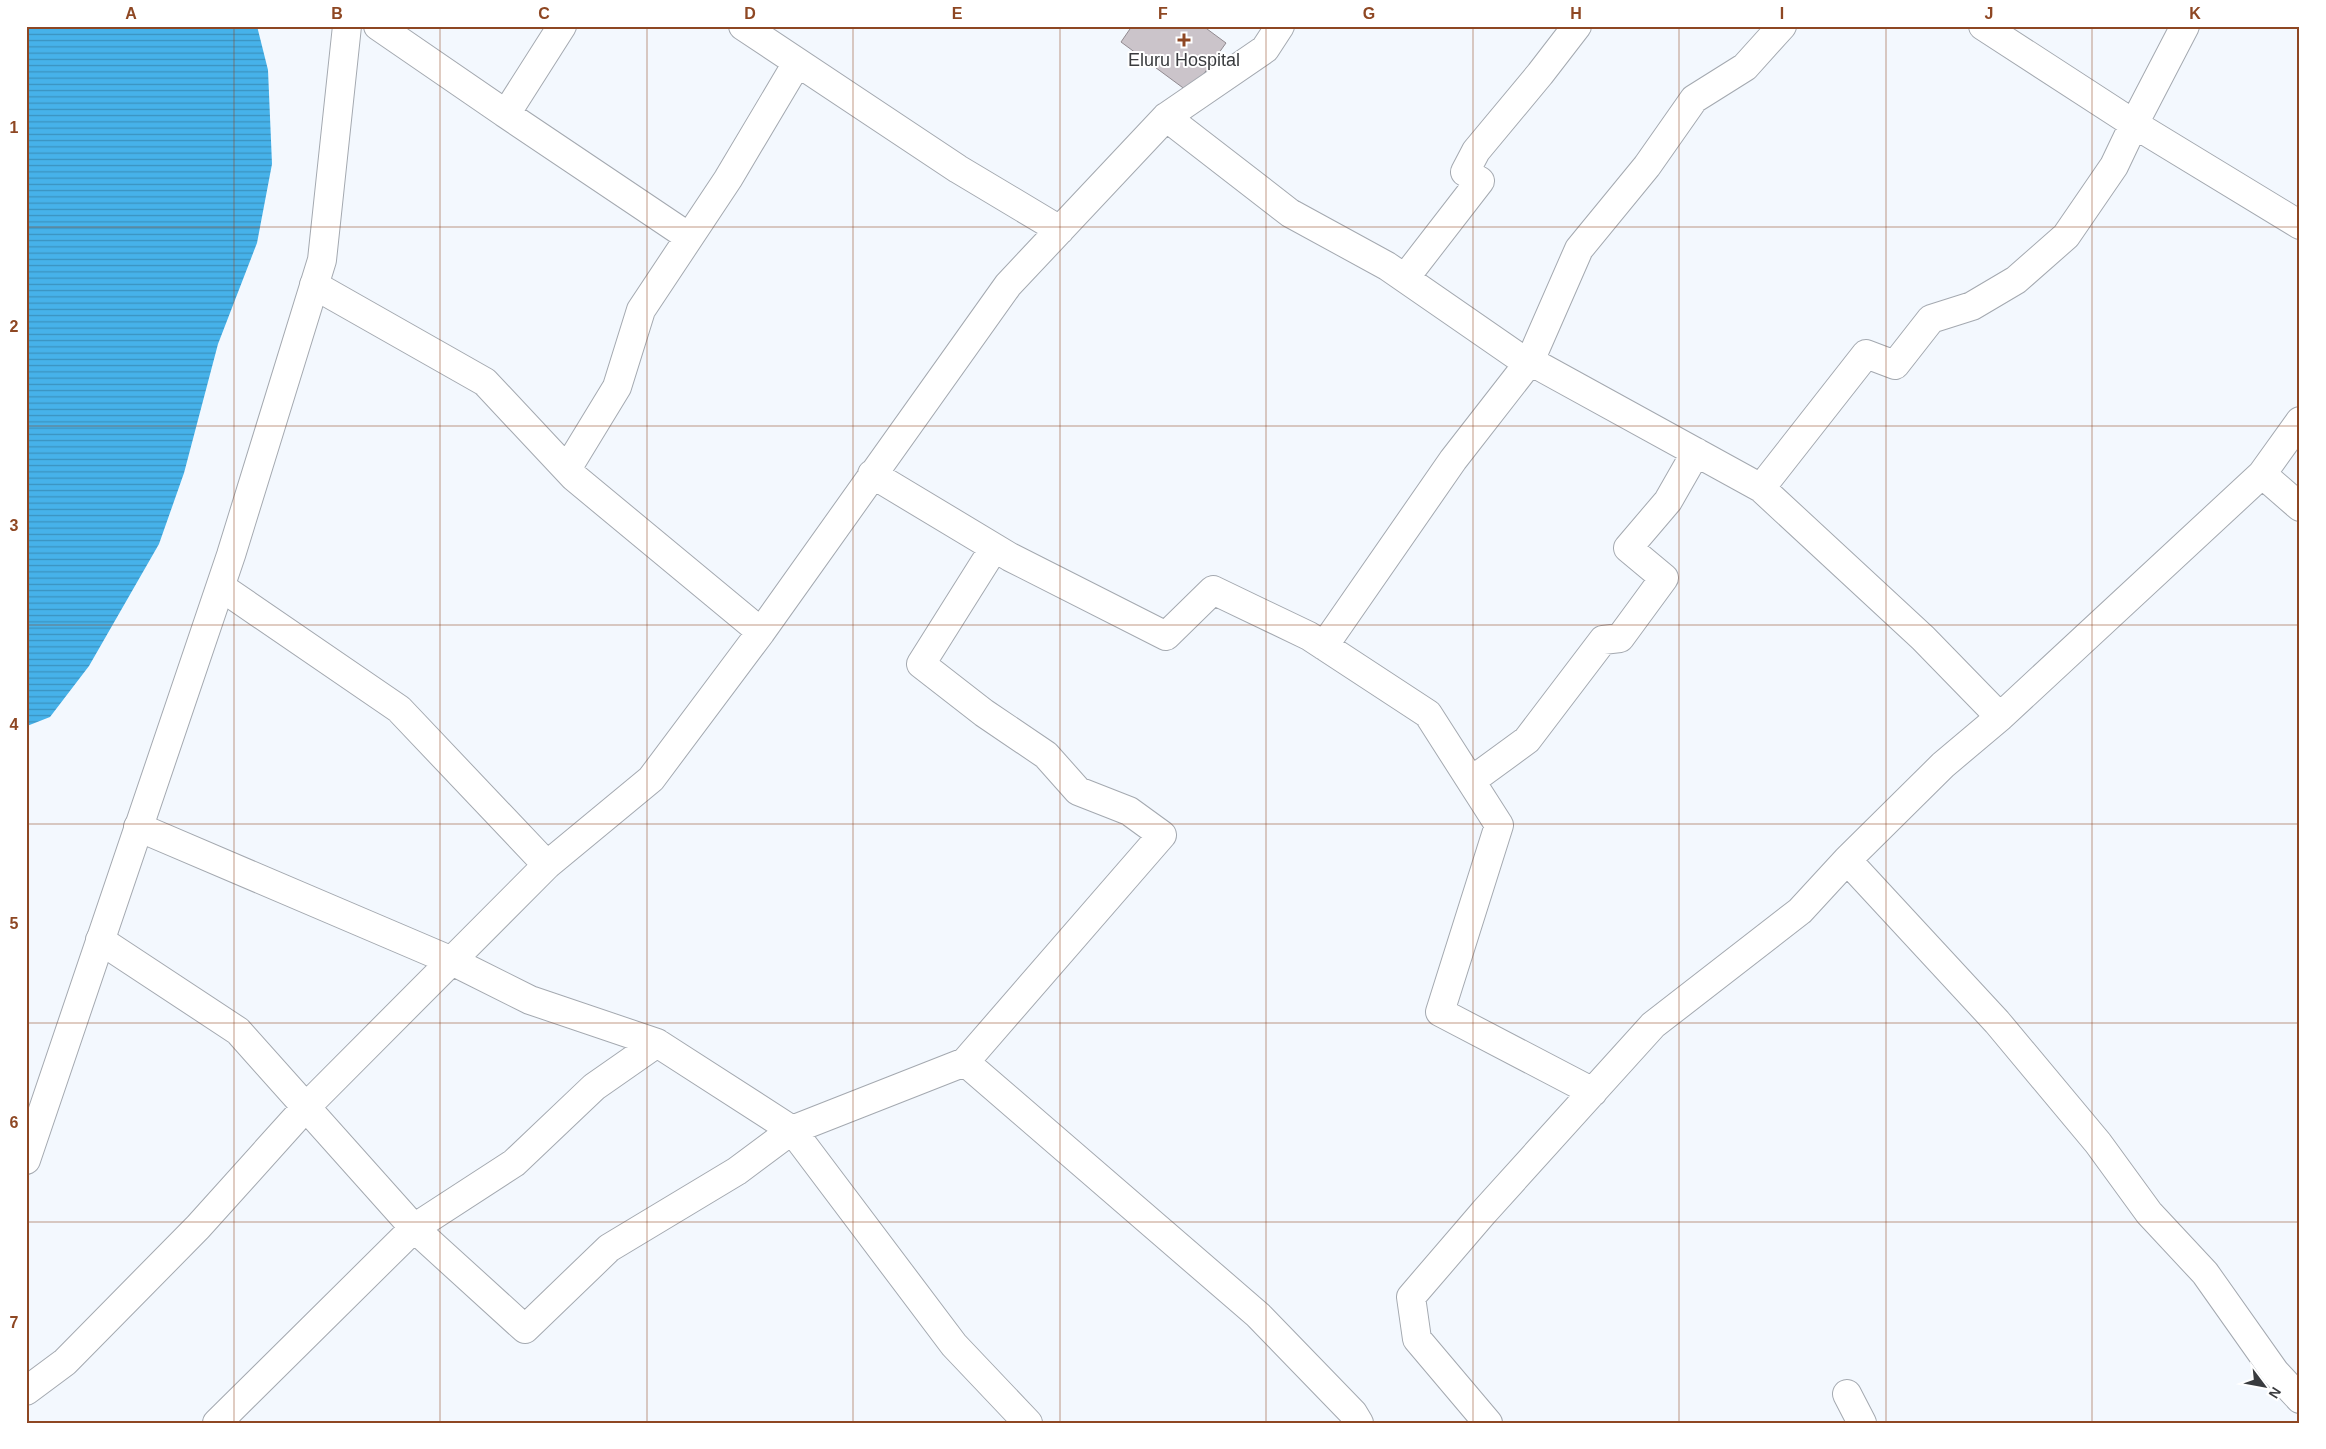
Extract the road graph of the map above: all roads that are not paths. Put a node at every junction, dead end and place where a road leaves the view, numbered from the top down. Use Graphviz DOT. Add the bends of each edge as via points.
graph roads {
  1 [pos="347,26"];
  2 [pos="378,26"];
  3 [pos="562,26"];
  4 [pos="743,26"];
  5 [pos="1280,26"];
  6 [pos="1577,26"];
  7 [pos="1782,26"];
  8 [pos="2185,26"];
  9 [pos="2000,31"];
  10 [pos="797,62"];
  11 [pos="506,114"];
  12 [pos="1166,117"];
  13 [pos="2134,124"];
  14 [pos="2300,224"];
  15 [pos="1060,230"];
  16 [pos="689,237"];
  17 [pos="1405,278"];
  18 [pos="314,285"];
  19 [pos="1530,361"];
  20 [pos="2300,421"];
  21 [pos="1696,452"];
  22 [pos="567,469"];
  23 [pos="872,474"];
  24 [pos="2262,474"];
  25 [pos="1761,488"];
  26 [pos="2300,507"];
  27 [pos="994,548"];
  28 [pos="221,587"];
  29 [pos="761,632"];
  30 [pos="1324,646"];
  31 [pos="2000,717"];
  32 [pos="1471,781"];
  33 [pos="138,828"];
  34 [pos="1847,860"];
  35 [pos="547,865"];
  36 [pos="100,940"];
  37 [pos="452,961"];
  38 [pos="657,1043"];
  39 [pos="965,1062"];
  40 [pos="1593,1092"];
  41 [pos="306,1106"];
  42 [pos="792,1130"];
  43 [pos="27,1153"];
  44 [pos="414,1228"];
  45 [pos="26,1391"];
  46 [pos="1847,1394"];
  47 [pos="2300,1399"];
  48 [pos="217,1423"];
  49 [pos="1028,1423"];
  50 [pos="1359,1423"];
  51 [pos="1488,1423"];
  52 [pos="1862,1423"];
  1 -- 18 [label="street" via="322,260"];
  2 -- 11 [label="street"];
  3 -- 11 [label="street"];
  4 -- 10 [label="street"];
  5 -- 12 [label="street" via="1265,49"];
  6 -- 17 [label="street" via="1476,151 1465,172 1480,181"];
  7 -- 19 [label="street" via="1745,67 1694,99 1647,166 1579,249"];
  8 -- 13 [label="street"];
  9 -- 13 [label="street"];
  10 -- 15 [label="street" via="958,169"];
  10 -- 16 [label="street" via="728,179"];
  11 -- 16 [label="street"];
  12 -- 15 [label="street"];
  12 -- 17 [label="street" via="1290,213"];
  13 -- 14 [label="street"];
  13 -- 25 [label="street" via="2114,166 2066,236 2016,280 1972,306 1931,319 1895,365 1866,354"];
  15 -- 23 [label="street" via="1008,285"];
  16 -- 22 [label="street" via="641,310 617,387"];
  17 -- 19 [label="street" via="1520,358"];
  18 -- 22 [label="street" via="485,382"];
  18 -- 28 [label="street"];
  19 -- 21 [label="street"];
  19 -- 30 [label="street" via="1452,460"];
  20 -- 24 [label="street"];
  21 -- 25 [label="street"];
  21 -- 32 [label="street" via="1668,501 1628,548 1664,578 1620,638 1603,640 1526,740"];
  22 -- 29 [label="street"];
  23 -- 27 [label="street"];
  23 -- 29 [label="street"];
  24 -- 26 [label="street"];
  24 -- 31 [label="street"];
  25 -- 31 [label="street" via="1923,638"];
  27 -- 30 [label="street" via="1166,636 1213,590"];
  27 -- 39 [label="street" via="921,664 984,713 1046,755 1078,791 1129,812 1162,835"];
  28 -- 33 [label="street"];
  28 -- 35 [label="street" via="399,709"];
  29 -- 35 [label="street" via="651,779"];
  30 -- 32 [label="street" via="1428,714"];
  31 -- 34 [label="street" via="1943,765"];
  32 -- 40 [label="street" via="1499,825 1440,1012"];
  33 -- 36 [label="street"];
  33 -- 37 [label="street"];
  34 -- 40 [label="street" via="1800,911 1653,1025"];
  34 -- 47 [label="street" via="1998,1022 2098,1143 2149,1212 2205,1273 2275,1372"];
  35 -- 37 [label="street"];
  36 -- 41 [label="street" via="238,1031"];
  36 -- 43 [label="street"];
  37 -- 38 [label="street" via="530,1000"];
  37 -- 41 [label="street"];
  38 -- 42 [label="street"];
  38 -- 44 [label="street" via="594,1087 514,1163"];
  39 -- 42 [label="street"];
  39 -- 50 [label="street" via="1258,1315"];
  40 -- 51 [label="street" via="1411,1297 1417,1339"];
  41 -- 44 [label="street"];
  41 -- 45 [label="street" via="198,1226 65,1362"];
  42 -- 44 [label="street" via="737,1171 609,1248 525,1329"];
  42 -- 49 [label="street" via="954,1345"];
  44 -- 48 [label="street"];
  46 -- 52 [label="street"];
}
